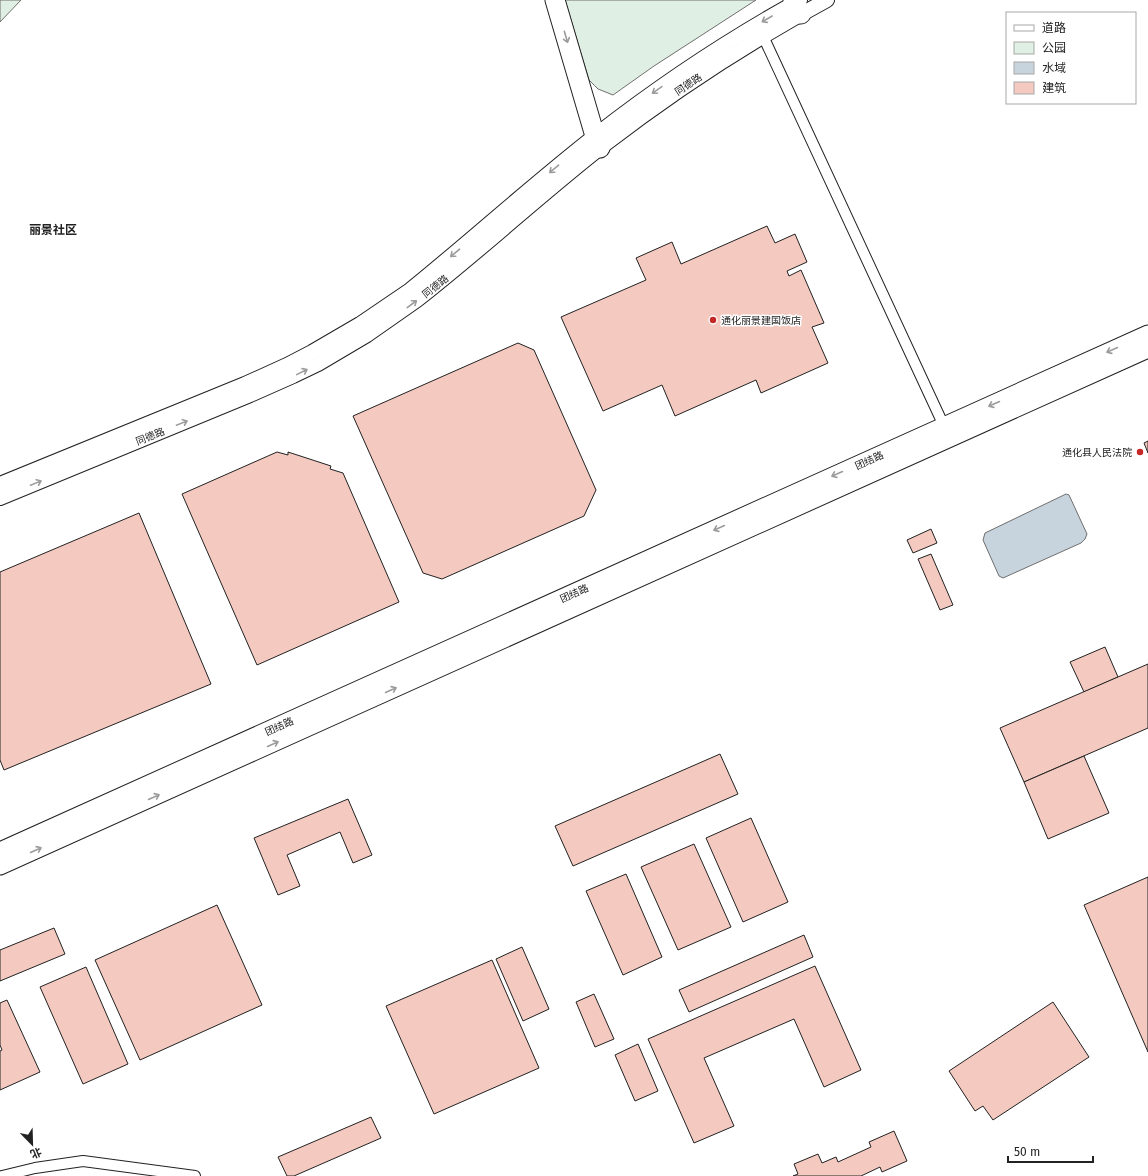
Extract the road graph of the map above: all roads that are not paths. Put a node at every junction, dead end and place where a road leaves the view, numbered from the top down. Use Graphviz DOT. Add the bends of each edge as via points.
graph roads {
  1 [pos="555,0"];
  2 [pos="827,0"];
  3 [pos="797,4"];
  4 [pos="764,36"];
  5 [pos="597,142"];
  6 [pos="1148,334"];
  7 [pos="1148,349"];
  8 [pos="944,426"];
  9 [pos="0,484"];
  10 [pos="0,498"];
  11 [pos="0,851"];
  12 [pos="0,866"];
  13 [pos="2,1176"];
  14 [pos="195,1176"];
  1 -- 5 [label="highway, one-way"];
  2 -- 3 [label="main road, 同德路"];
  3 -- 4 [label="main road, 同德路"];
  3 -- 5 [label="main road, 同德路, one-way" via="738,36 636,105"];
  4 -- 5 [label="main road, 同德路"];
  4 -- 8 [label="street"];
  5 -- 9 [label="main road, 同德路, one-way" via="410,290 336,339 245,384"];
  10 -- 5 [label="main road, 同德路, one-way" via="250,395 343,350 417,300"];
  6 -- 8 [label="highway, 团结路, one-way"];
  12 -- 7 [label="highway, 团结路, one-way"];
  8 -- 11 [label="highway, 团结路, one-way"];
  13 -- 14 [label="street" via="83,1161"];
}
